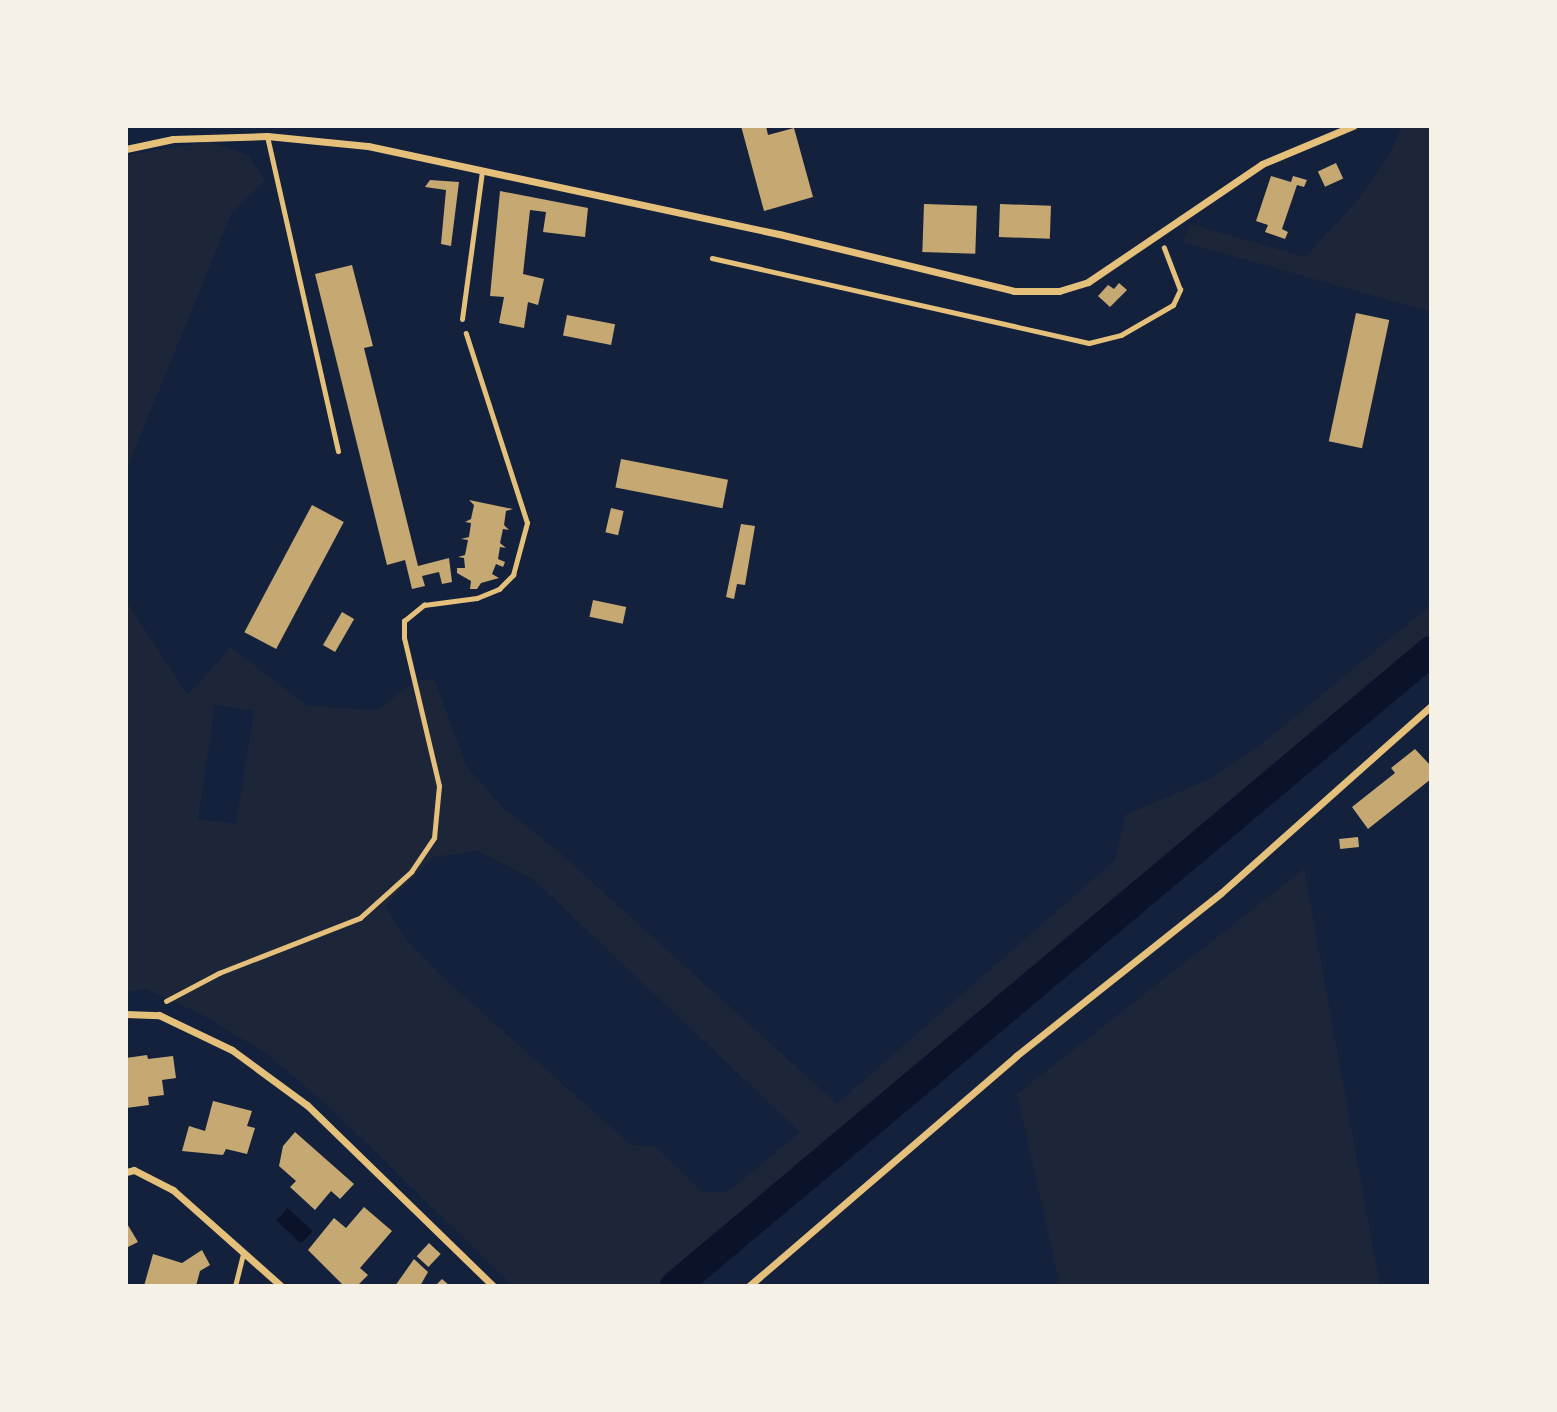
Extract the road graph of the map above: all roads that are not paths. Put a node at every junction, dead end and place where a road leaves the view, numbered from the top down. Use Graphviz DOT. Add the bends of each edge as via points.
graph roads {
  1 [pos="1353,126"];
  2 [pos="267,136"];
  3 [pos="126,149"];
  4 [pos="482,171"];
  5 [pos="462,320"];
  6 [pos="338,451"];
  7 [pos="1431,706"];
  8 [pos="126,1014"];
  9 [pos="126,1172"];
  10 [pos="243,1253"];
  11 [pos="235,1286"];
  12 [pos="281,1286"];
  13 [pos="493,1286"];
  14 [pos="749,1286"];
  1 -- 4 [label="street" via="1262,164 1087,282 1059,290 1014,291 779,234"];
  2 -- 3 [label="street" via="173,139"];
  2 -- 4 [label="street" via="368,146"];
  2 -- 6 [label="lane"];
  4 -- 5 [label="lane"];
  7 -- 14 [label="street" via="1222,892 1016,1056"];
  8 -- 13 [label="street" via="159,1015 232,1050 307,1105"];
  9 -- 10 [label="street" via="134,1170 173,1190"];
  10 -- 11 [label="lane"];
  10 -- 12 [label="street"];
}
